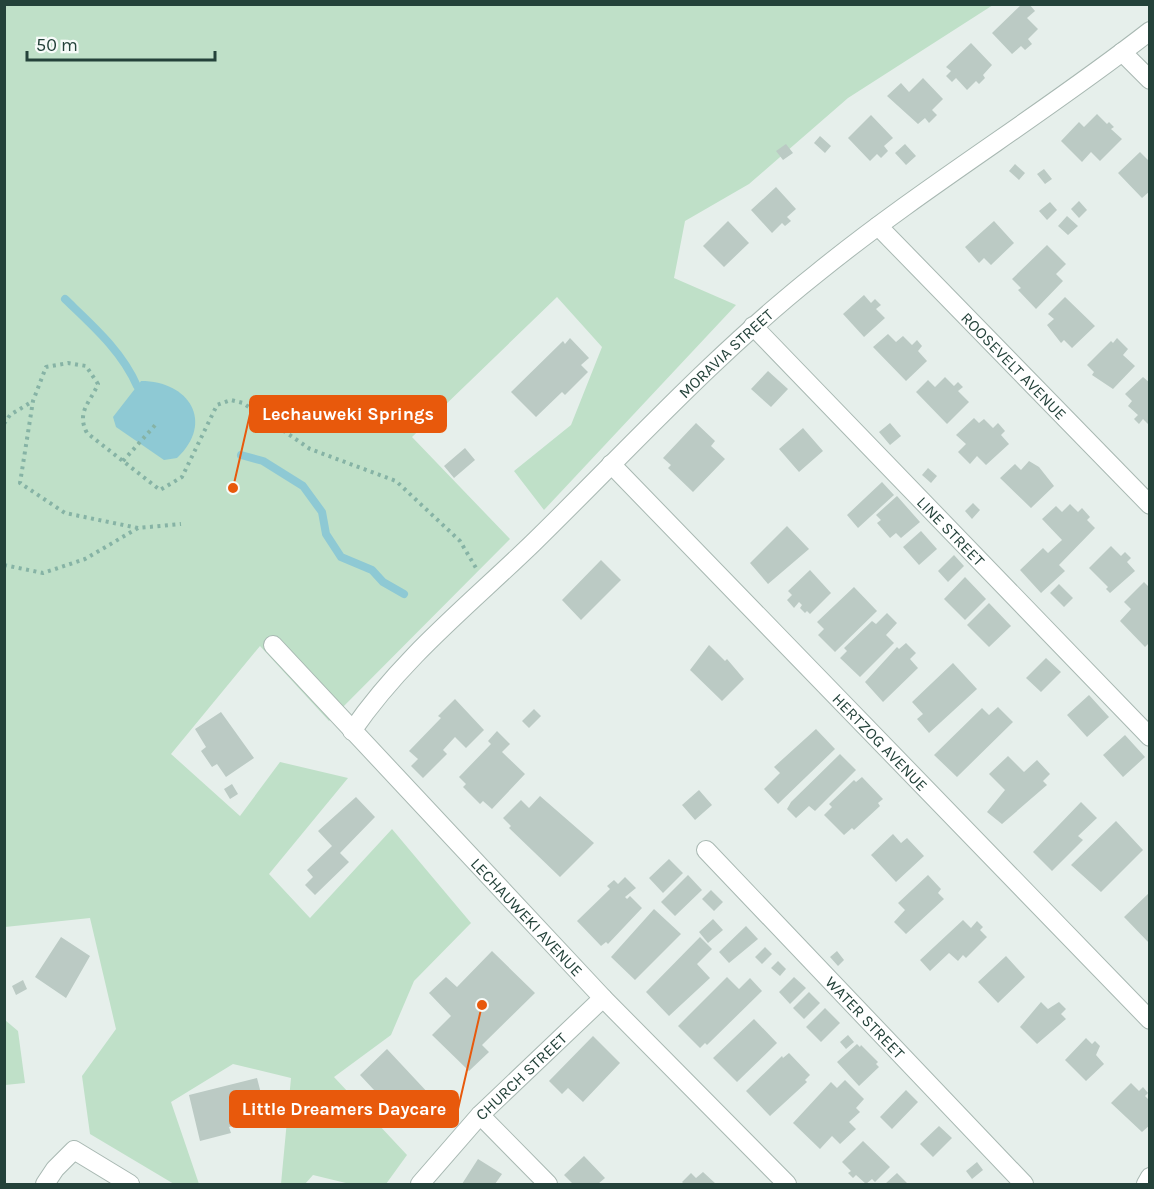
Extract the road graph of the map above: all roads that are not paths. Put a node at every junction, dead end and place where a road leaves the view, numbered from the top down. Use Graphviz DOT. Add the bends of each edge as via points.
graph roads {
  1 [pos="1149,31"];
  2 [pos="1122,52"];
  3 [pos="1149,80"];
  4 [pos="878,226"];
  5 [pos="753,326"];
  6 [pos="612,464"];
  7 [pos="1149,505"];
  8 [pos="273,645"];
  9 [pos="352,731"];
  10 [pos="1149,737"];
  11 [pos="706,850"];
  12 [pos="603,998"];
  13 [pos="1149,1020"];
  14 [pos="480,1115"];
  15 [pos="1149,1177"];
  16 [pos="45,1185"];
  17 [pos="130,1185"];
  18 [pos="420,1185"];
  19 [pos="548,1185"];
  20 [pos="787,1185"];
  21 [pos="1024,1185"];
  22 [pos="1146,1185"];
  1 -- 2 [label="street, MORAVIA STREET"];
  2 -- 3 [label="street"];
  2 -- 4 [label="street, MORAVIA STREET"];
  4 -- 5 [label="street, MORAVIA STREET"];
  4 -- 7 [label="street, ROOSEVELT AVENUE"];
  5 -- 6 [label="street, MORAVIA STREET"];
  5 -- 10 [label="street, LINE STREET"];
  6 -- 9 [label="street, MORAVIA STREET" via="411,658 376,696"];
  6 -- 13 [label="street, HERTZOG AVENUE"];
  8 -- 9 [label="street, LECHAUWEKI AVENUE"];
  9 -- 12 [label="street, LECHAUWEKI AVENUE"];
  11 -- 21 [label="street, WATER STREET"];
  12 -- 14 [label="street, CHURCH STREET"];
  12 -- 20 [label="street, LECHAUWEKI AVENUE"];
  14 -- 18 [label="street, CHURCH STREET"];
  14 -- 19 [label="street"];
  15 -- 22 [label="street"];
  16 -- 17 [label="street" via="74,1150"];
}
